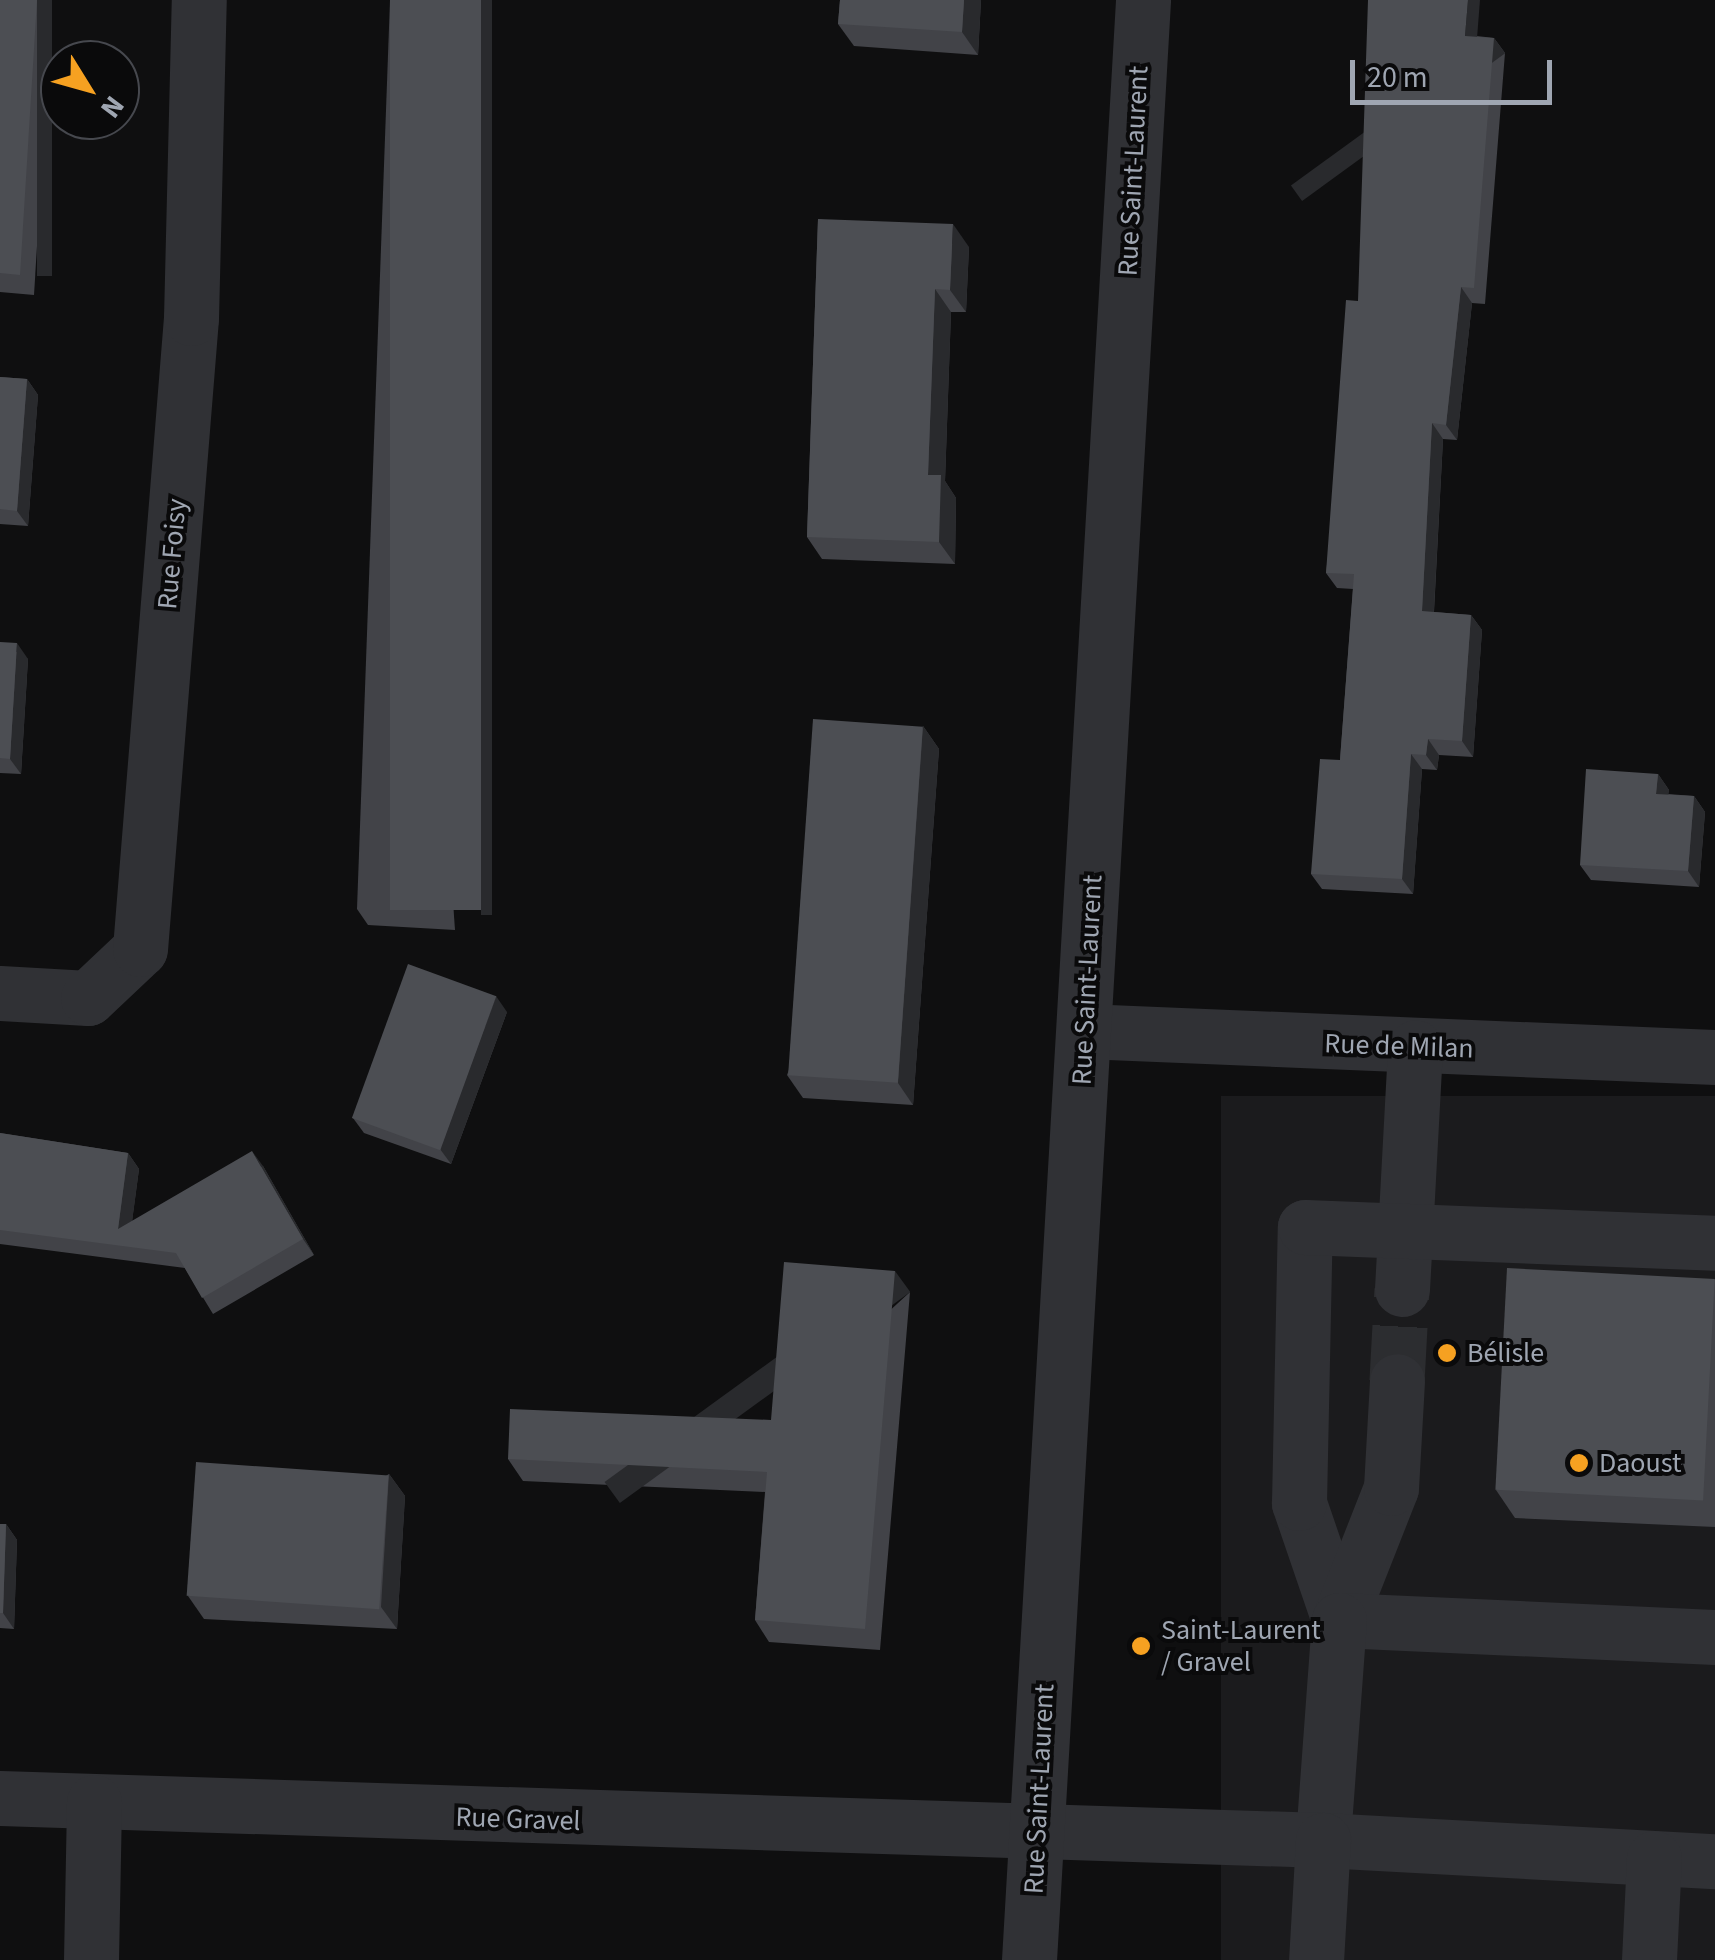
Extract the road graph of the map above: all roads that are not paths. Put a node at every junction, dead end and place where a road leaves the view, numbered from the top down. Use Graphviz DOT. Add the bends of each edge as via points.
graph roads {
  1 [pos="199,0"];
  2 [pos="1143,0"];
  3 [pos="0,993"];
  4 [pos="1084,1031"];
  5 [pos="1414,1046"];
  6 [pos="1715,1056"];
  7 [pos="1404,1231"];
  8 [pos="1715,1244"];
  9 [pos="1402,1289"];
  10 [pos="1397,1381"];
  11 [pos="1339,1620"];
  12 [pos="1715,1637"];
  13 [pos="0,1798"];
  14 [pos="94,1802"];
  15 [pos="1036,1830"];
  16 [pos="1323,1840"];
  17 [pos="1654,1858"];
  18 [pos="1715,1861"];
  19 [pos="91,1960"];
  20 [pos="1029,1960"];
  21 [pos="1316,1960"];
  22 [pos="1648,1960"];
  1 -- 3 [label="street, Rue Foisy" via="190,318 140,948 88,998"];
  2 -- 4 [label="street, Rue Saint-Laurent"];
  4 -- 5 [label="street, Rue de Milan"];
  4 -- 15 [label="street, Rue Saint-Laurent"];
  5 -- 6 [label="street, Rue de Milan"];
  5 -- 7 [label="street"];
  7 -- 8 [label="street"];
  7 -- 9 [label="street"];
  7 -- 11 [label="street" via="1305,1228 1298,1503"];
  10 -- 11 [label="street" via="1390,1488"];
  11 -- 12 [label="street"];
  11 -- 16 [label="street"];
  13 -- 14 [label="street, Rue Gravel"];
  14 -- 15 [label="street, Rue Gravel"];
  14 -- 19 [label="street"];
  15 -- 16 [label="street, Rue Gravel"];
  15 -- 20 [label="street, Rue Saint-Laurent"];
  16 -- 17 [label="street, Rue Gravel"];
  16 -- 21 [label="street"];
  17 -- 18 [label="street, Rue Gravel"];
  17 -- 22 [label="street"];
}
